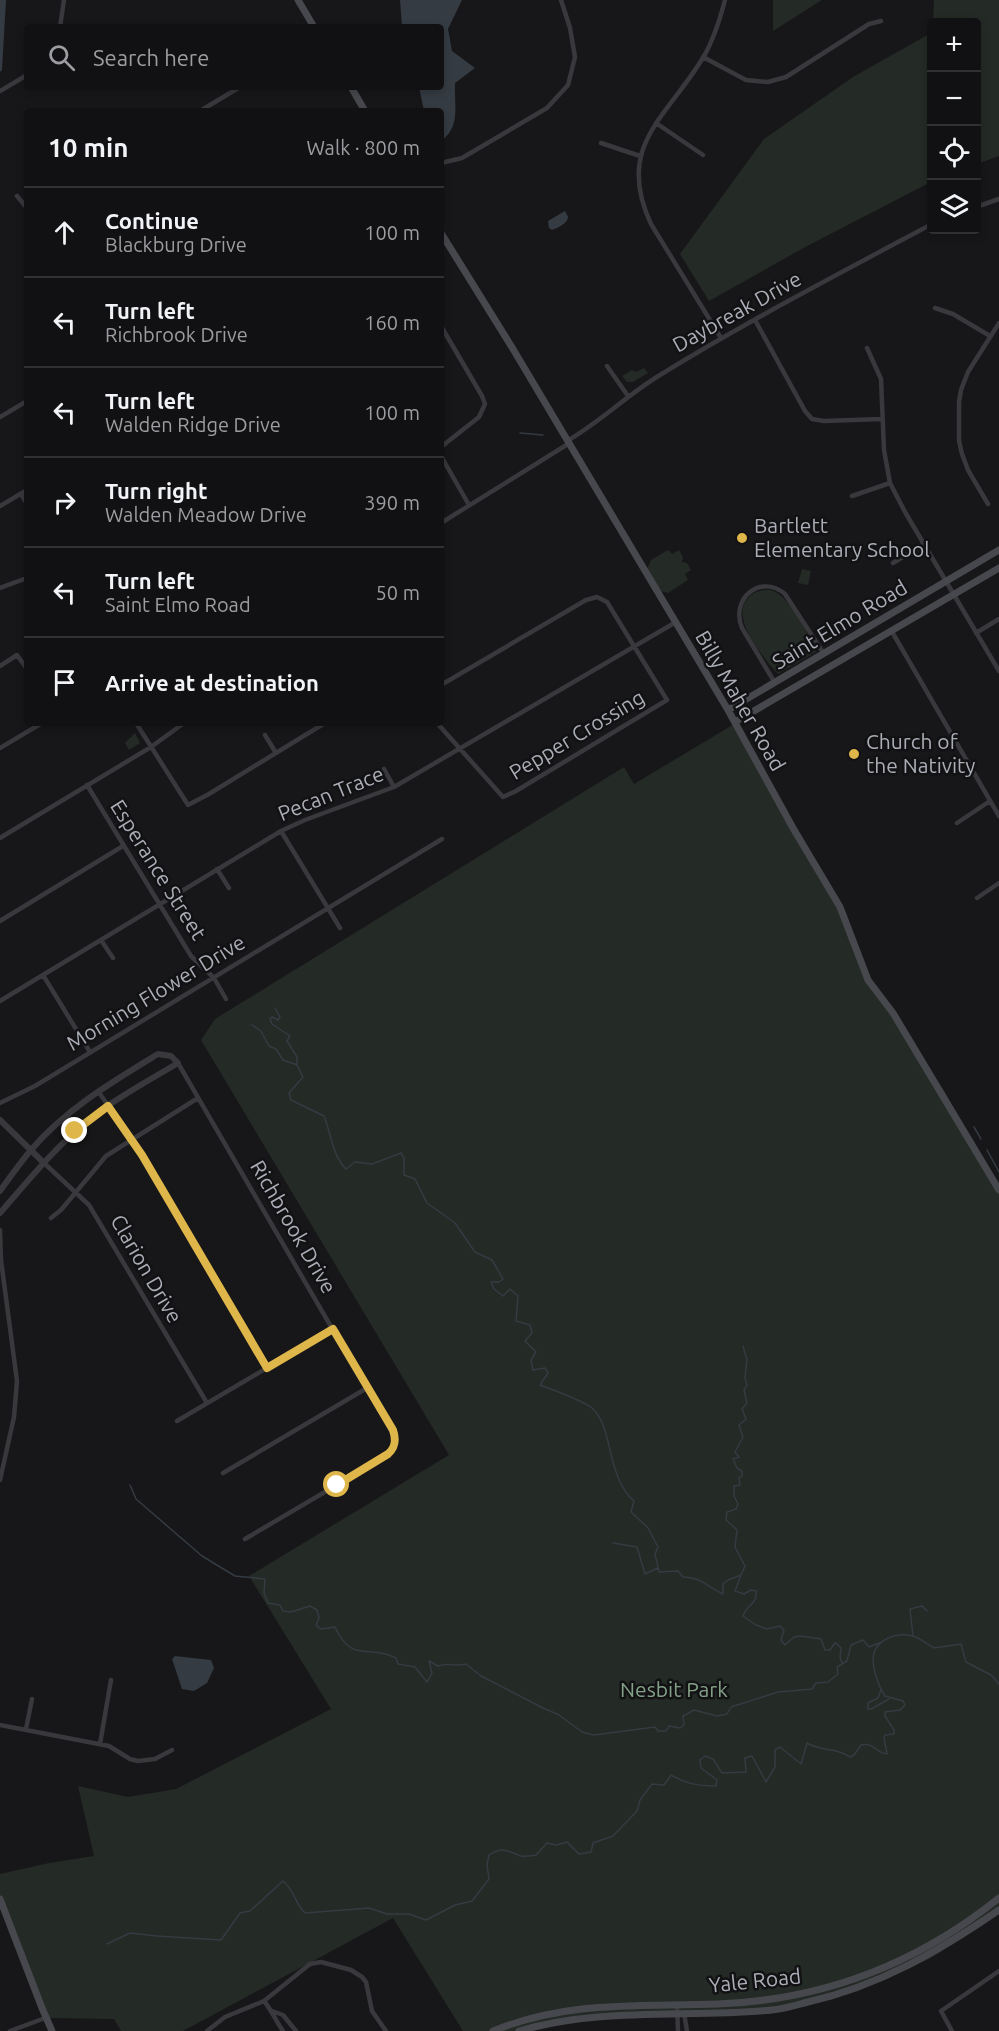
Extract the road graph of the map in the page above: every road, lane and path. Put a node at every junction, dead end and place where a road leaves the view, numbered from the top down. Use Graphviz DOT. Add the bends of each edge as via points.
graph roads {
  1 [pos="64,0"];
  2 [pos="298,0"];
  3 [pos="561,0"];
  4 [pos="725,0"];
  5 [pos="881,21"];
  6 [pos="60,24"];
  7 [pos="312,24"];
  8 [pos="703,57"];
  9 [pos="24,77"];
  10 [pos="235,90"];
  11 [pos="353,90"];
  12 [pos="0,91"];
  13 [pos="205,108"];
  14 [pos="363,108"];
  15 [pos="656,123"];
  16 [pos="601,142"];
  17 [pos="703,155"];
  18 [pos="640,156"];
  19 [pos="444,162"];
  20 [pos="17,196"];
  21 [pos="999,199"];
  22 [pos="24,204"];
  23 [pos="981,205"];
  24 [pos="927,227"];
  25 [pos="444,238"];
  26 [pos="935,308"];
  27 [pos="755,320"];
  28 [pos="999,323"];
  29 [pos="444,331"];
  30 [pos="990,336"];
  31 [pos="721,338"];
  32 [pos="867,348"];
  33 [pos="607,366"];
  34 [pos="628,396"];
  35 [pos="24,403"];
  36 [pos="485,408"];
  37 [pos="492,409"];
  38 [pos="0,417"];
  39 [pos="882,419"];
  40 [pos="568,442"];
  41 [pos="444,445"];
  42 [pos="444,461"];
  43 [pos="890,483"];
  44 [pos="24,492"];
  45 [pos="21,494"];
  46 [pos="852,496"];
  47 [pos="24,499"];
  48 [pos="988,504"];
  49 [pos="469,505"];
  50 [pos="0,506"];
  51 [pos="444,522"];
  52 [pos="924,544"];
  53 [pos="999,549"];
  54 [pos="893,563"];
  55 [pos="999,568"];
  56 [pos="24,579"];
  57 [pos="946,581"];
  58 [pos="0,588"];
  59 [pos="954,595"];
  60 [pos="999,619"];
  61 [pos="676,622"];
  62 [pos="891,630"];
  63 [pos="976,633"];
  64 [pos="634,646"];
  65 [pos="824,654"];
  66 [pos="815,660"];
  67 [pos="24,665"];
  68 [pos="0,666"];
  69 [pos="821,670"];
  70 [pos="999,671"];
  71 [pos="778,681"];
  72 [pos="444,683"];
  73 [pos="788,690"];
  74 [pos="728,710"];
  75 [pos="735,722"];
  76 [pos="37,726"];
  77 [pos="138,726"];
  78 [pos="180,726"];
  79 [pos="320,726"];
  80 [pos="440,726"];
  81 [pos="265,735"];
  82 [pos="151,747"];
  83 [pos="0,748"];
  84 [pos="460,749"];
  85 [pos="276,753"];
  86 [pos="384,769"];
  87 [pos="87,785"];
  88 [pos="394,787"];
  89 [pos="990,801"];
  90 [pos="999,816"];
  91 [pos="957,823"];
  92 [pos="281,831"];
  93 [pos="0,838"];
  94 [pos="442,839"];
  95 [pos="123,846"];
  96 [pos="217,869"];
  97 [pos="999,883"];
  98 [pos="229,888"];
  99 [pos="977,898"];
  100 [pos="159,904"];
  101 [pos="328,908"];
  102 [pos="0,921"];
  103 [pos="340,928"];
  104 [pos="101,940"];
  105 [pos="113,958"];
  106 [pos="43,975"];
  107 [pos="214,978"];
  108 [pos="226,999"];
  109 [pos="0,1001"];
  110 [pos="90,1052"];
  111 [pos="177,1063"];
  112 [pos="98,1091"];
  113 [pos="198,1098"];
  114 [pos="0,1103"];
  115 [pos="108,1106"];
  116 [pos="0,1120"];
  117 [pos="132,1139"];
  118 [pos="31,1150"];
  119 [pos="44,1162"];
  120 [pos="999,1190"];
  121 [pos="0,1191"];
  122 [pos="77,1191"];
  123 [pos="0,1213"];
  124 [pos="51,1218"];
  125 [pos="0,1230"];
  126 [pos="333,1329"];
  127 [pos="267,1368"];
  128 [pos="367,1388"];
  129 [pos="207,1403"];
  130 [pos="177,1420"];
  131 [pos="223,1473"];
  132 [pos="0,1480"];
  133 [pos="244,1539"];
  134 [pos="111,1680"];
  135 [pos="32,1700"];
  136 [pos="0,1725"];
  137 [pos="26,1729"];
  138 [pos="100,1744"];
  139 [pos="172,1750"];
  140 [pos="999,1898"];
  141 [pos="0,1899"];
  142 [pos="999,1910"];
  143 [pos="999,1971"];
  144 [pos="264,2001"];
  145 [pos="680,2004"];
  146 [pos="272,2012"];
  147 [pos="680,2013"];
  148 [pos="45,2018"];
  149 [pos="10,2031"];
  150 [pos="52,2031"];
  151 [pos="207,2031"];
  152 [pos="283,2031"];
  153 [pos="296,2031"];
  154 [pos="386,2031"];
  155 [pos="493,2031"];
  156 [pos="519,2031"];
  157 [pos="678,2031"];
  158 [pos="687,2031"];
  159 [pos="952,2031"];
  1 -- 6 [label="street"];
  2 -- 7 [label="main road"];
  3 -- 19 [label="street" via="575,57 568,85 547,108 462,158"];
  4 -- 8 [label="street"];
  5 -- 8 [label="street" via="869,24 786,77 768,82 746,80"];
  8 -- 15 [label="street"];
  9 -- 12 [label="street"];
  10 -- 13 [label="street"];
  11 -- 14 [label="main road"];
  15 -- 17 [label="street"];
  15 -- 18 [label="street"];
  16 -- 18 [label="street"];
  18 -- 31 [label="street" via="638,183 647,214"];
  20 -- 22 [label="street"];
  21 -- 23 [label="street"];
  24 -- 27 [label="street, Daybreak Drive"];
  25 -- 40 [label="main road, Billy Maher Road"];
  26 -- 30 [label="street"];
  27 -- 31 [label="street, Daybreak Drive"];
  27 -- 39 [label="street" via="812,419"];
  28 -- 30 [label="street"];
  29 -- 36 [label="street"];
  30 -- 48 [label="street" via="965,378 958,405 963,458"];
  31 -- 34 [label="street, Daybreak Drive"];
  32 -- 39 [label="street" via="881,379"];
  33 -- 34 [label="street"];
  34 -- 40 [label="street, Daybreak Drive"];
  35 -- 38 [label="street"];
  36 -- 37 [label="street"];
  36 -- 41 [label="street"];
  39 -- 43 [label="street"];
  40 -- 49 [label="street, Daybreak Drive"];
  40 -- 61 [label="main road, Billy Maher Road"];
  42 -- 49 [label="street"];
  43 -- 46 [label="street"];
  43 -- 52 [label="street"];
  44 -- 45 [label="street"];
  45 -- 47 [label="street"];
  45 -- 50 [label="street"];
  49 -- 51 [label="street, Daybreak Drive"];
  52 -- 54 [label="street"];
  52 -- 57 [label="street"];
  53 -- 57 [label="main road, Saint Elmo Road"];
  55 -- 59 [label="main road, Saint Elmo Road"];
  56 -- 58 [label="street"];
  57 -- 59 [label="street"];
  57 -- 65 [label="main road, Saint Elmo Road"];
  59 -- 62 [label="main road, Saint Elmo Road"];
  59 -- 63 [label="street"];
  60 -- 63 [label="street"];
  61 -- 64 [label="street, Pecan Trace"];
  61 -- 74 [label="main road, Billy Maher Road"];
  62 -- 69 [label="main road, Saint Elmo Road"];
  62 -- 89 [label="street"];
  63 -- 70 [label="street"];
  64 -- 72 [label="street" via="607,602 597,597"];
  64 -- 84 [label="street, Pecan Trace"];
  64 -- 84 [label="street, Pepper Crossing" via="667,700 516,791 503,797"];
  65 -- 66 [label="main road, Saint Elmo Road"];
  65 -- 71 [label="street" via="785,594 770,587 752,591 741,603 739,619"];
  66 -- 69 [label="main road"];
  66 -- 71 [label="main road, Saint Elmo Road"];
  67 -- 68 [label="street" via="17,655"];
  69 -- 73 [label="main road, Saint Elmo Road"];
  71 -- 73 [label="main road"];
  71 -- 74 [label="main road, Saint Elmo Road"];
  73 -- 75 [label="main road, Saint Elmo Road"];
  74 -- 75 [label="main road, Billy Maher Road"];
  75 -- 120 [label="main road, Billy Maher Road" via="840,907 868,980 893,1013"];
  76 -- 83 [label="street"];
  77 -- 82 [label="street"];
  78 -- 82 [label="street"];
  79 -- 85 [label="street"];
  80 -- 84 [label="street"];
  81 -- 85 [label="street"];
  82 -- 85 [label="street" via="188,805"];
  82 -- 87 [label="street"];
  84 -- 88 [label="street, Pecan Trace"];
  86 -- 88 [label="street"];
  87 -- 93 [label="street"];
  87 -- 95 [label="street, Esperance Street"];
  88 -- 92 [label="street, Pecan Trace"];
  89 -- 90 [label="street"];
  89 -- 91 [label="street"];
  92 -- 96 [label="street, Pecan Trace"];
  92 -- 101 [label="street"];
  94 -- 101 [label="street, Morning Flower Drive"];
  95 -- 100 [label="street, Esperance Street"];
  95 -- 102 [label="street"];
  96 -- 98 [label="street"];
  96 -- 100 [label="street, Pecan Trace"];
  97 -- 99 [label="street"];
  100 -- 104 [label="street, Pecan Trace"];
  100 -- 107 [label="street, Esperance Street" via="193,958"];
  101 -- 103 [label="street"];
  101 -- 107 [label="street, Morning Flower Drive"];
  104 -- 105 [label="street"];
  104 -- 106 [label="street, Pecan Trace"];
  106 -- 109 [label="street, Pecan Trace"];
  106 -- 110 [label="street"];
  107 -- 108 [label="street, Esperance Street"];
  107 -- 110 [label="street, Morning Flower Drive"];
  110 -- 114 [label="street, Morning Flower Drive"];
  111 -- 112 [label="street" via="171,1056 158,1054"];
  111 -- 113 [label="street, Richbrook Drive"];
  111 -- 115 [label="street"];
  112 -- 115 [label="street"];
  112 -- 118 [label="street"];
  113 -- 117 [label="street"];
  113 -- 126 [label="street, Richbrook Drive"];
  115 -- 117 [label="street"];
  115 -- 119 [label="street"];
  116 -- 118 [label="street"];
  117 -- 122 [label="street" via="106,1156"];
  117 -- 127 [label="street"];
  118 -- 119 [label="street"];
  118 -- 121 [label="street"];
  119 -- 122 [label="street, Clarion Drive"];
  119 -- 123 [label="street"];
  122 -- 124 [label="street"];
  122 -- 129 [label="street, Clarion Drive"];
  125 -- 132 [label="street" via="17,1381 14,1417"];
  126 -- 127 [label="street"];
  126 -- 128 [label="street, Richbrook Drive"];
  127 -- 129 [label="street"];
  128 -- 131 [label="street"];
  128 -- 133 [label="street, Richbrook Drive" via="393,1430 392,1451"];
  129 -- 130 [label="street"];
  134 -- 138 [label="street"];
  135 -- 137 [label="street"];
  136 -- 137 [label="street"];
  137 -- 138 [label="street"];
  138 -- 139 [label="street" via="138,1761 155,1759"];
  140 -- 145 [label="main road, Yale Road" via="931,1945 852,1980 775,1999"];
  141 -- 148 [label="main road"];
  142 -- 147 [label="main road, Yale Road" via="935,1952 867,1985 775,2010"];
  143 -- 159 [label="street" via="941,2011"];
  144 -- 146 [label="street"];
  144 -- 151 [label="street" via="225,2017"];
  144 -- 154 [label="street" via="310,1964 330,1963 364,1979 372,2011"];
  145 -- 147 [label="street"];
  145 -- 155 [label="main road, Yale Road" via="566,2010"];
  146 -- 152 [label="street"];
  146 -- 153 [label="street" via="283,2015"];
  147 -- 156 [label="main road, Yale Road" via="584,2017"];
  147 -- 157 [label="street"];
  147 -- 158 [label="street"];
  148 -- 149 [label="street"];
  148 -- 150 [label="main road"];
}
